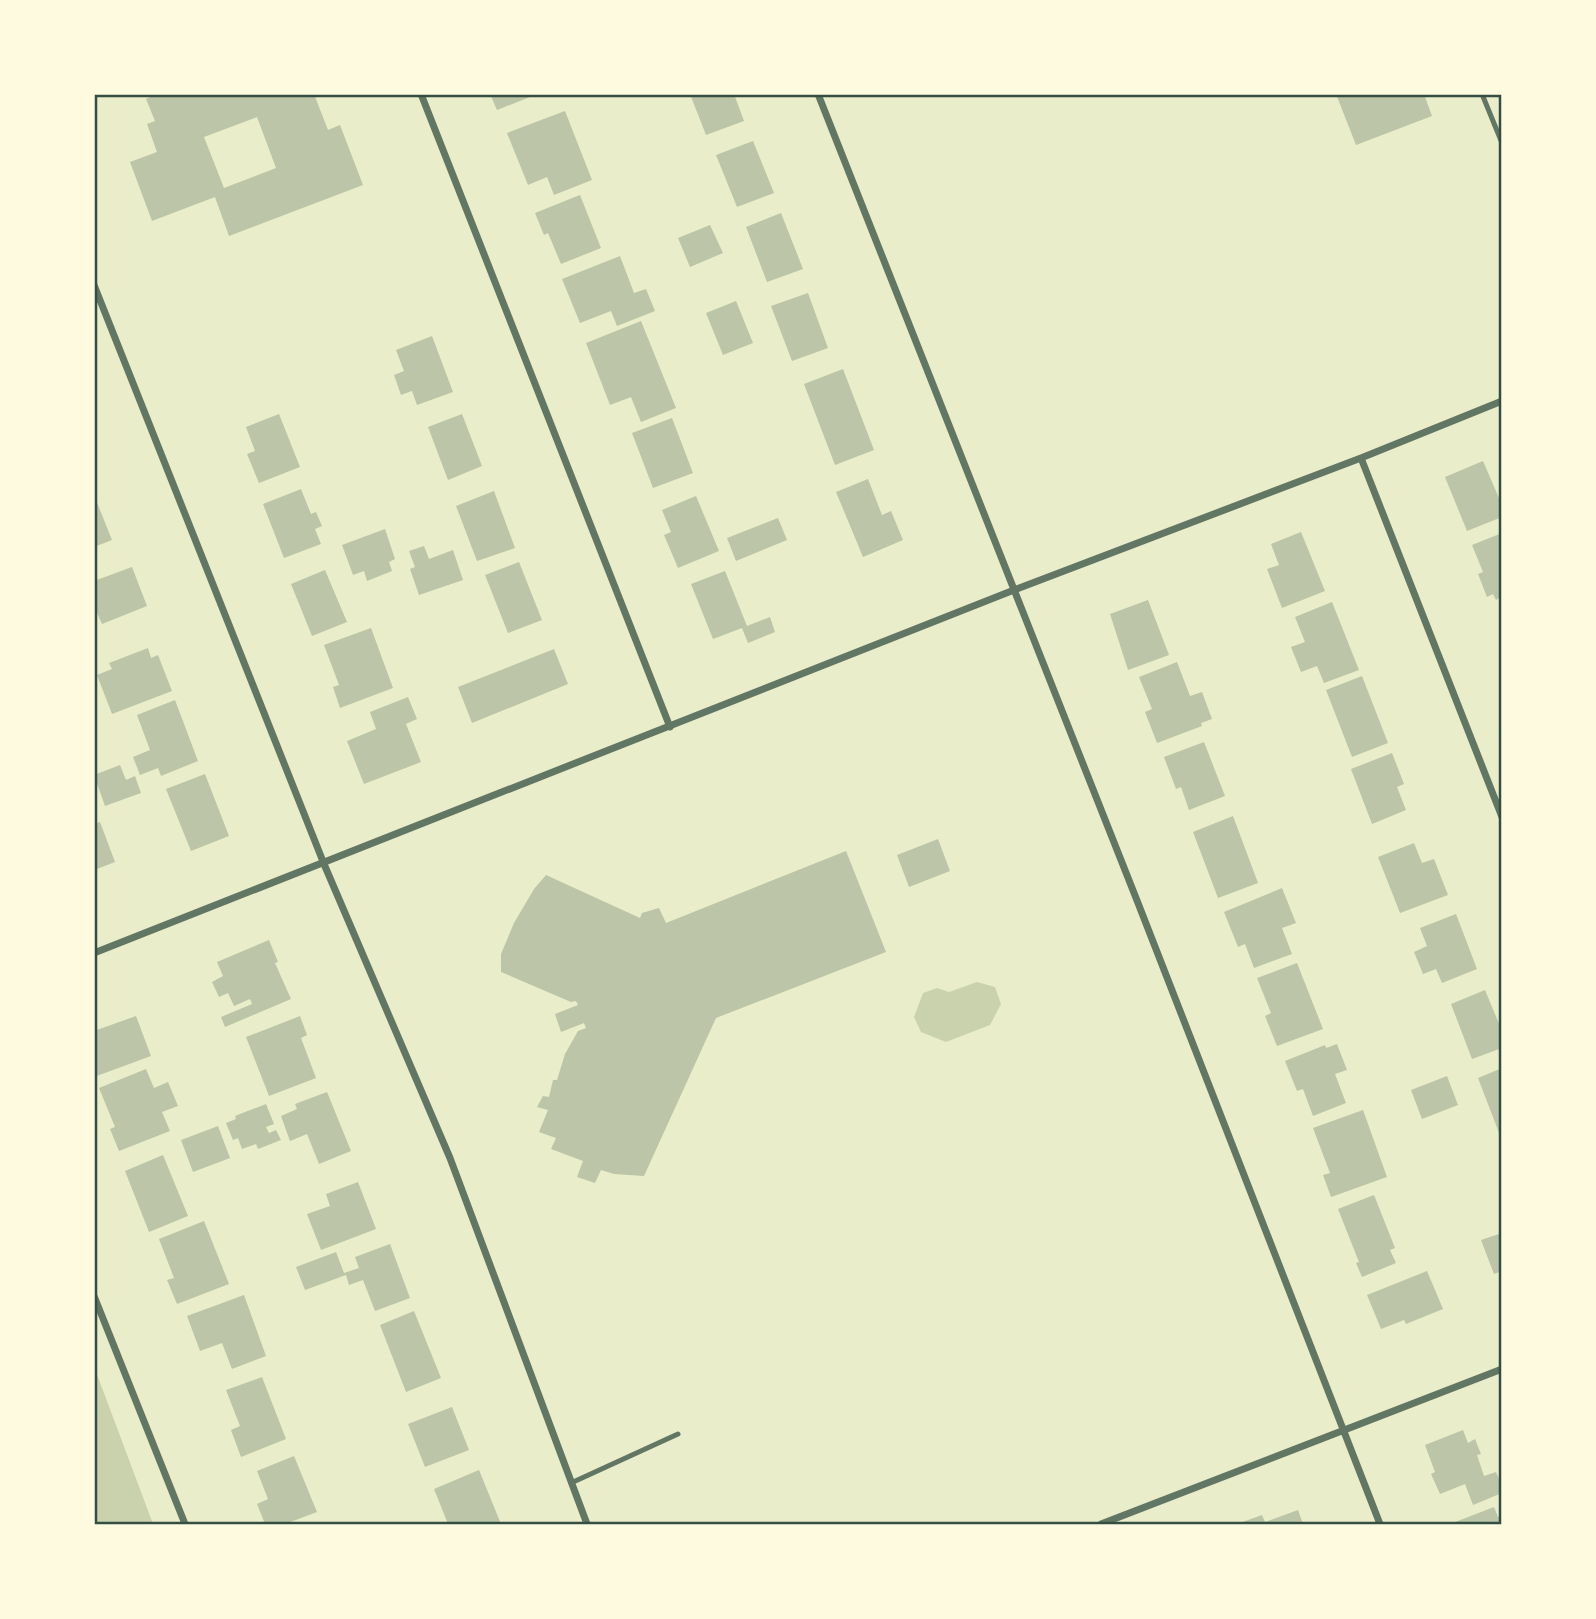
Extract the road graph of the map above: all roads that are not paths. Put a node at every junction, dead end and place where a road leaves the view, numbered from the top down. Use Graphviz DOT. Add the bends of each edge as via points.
graph roads {
  1 [pos="421,94"];
  2 [pos="818,94"];
  3 [pos="1482,94"];
  4 [pos="1502,143"];
  5 [pos="94,285"];
  6 [pos="1502,401"];
  7 [pos="1361,458"];
  8 [pos="1014,590"];
  9 [pos="670,727"];
  10 [pos="1502,817"];
  11 [pos="324,864"];
  12 [pos="94,953"];
  13 [pos="94,1296"];
  14 [pos="1502,1369"];
  15 [pos="1342,1432"];
  16 [pos="678,1434"];
  17 [pos="571,1483"];
  18 [pos="185,1524"];
  19 [pos="587,1524"];
  20 [pos="1101,1524"];
  21 [pos="1380,1524"];
  1 -- 9 [label="street"];
  2 -- 8 [label="street"];
  3 -- 4 [label="lane"];
  5 -- 11 [label="street"];
  6 -- 7 [label="street"];
  7 -- 8 [label="street"];
  7 -- 10 [label="street"];
  8 -- 9 [label="street"];
  8 -- 15 [label="street"];
  9 -- 11 [label="street"];
  11 -- 12 [label="street"];
  11 -- 17 [label="street" via="450,1158"];
  13 -- 18 [label="street"];
  14 -- 15 [label="street"];
  15 -- 20 [label="street"];
  15 -- 21 [label="street"];
  16 -- 17 [label="lane"];
  17 -- 19 [label="street"];
}
